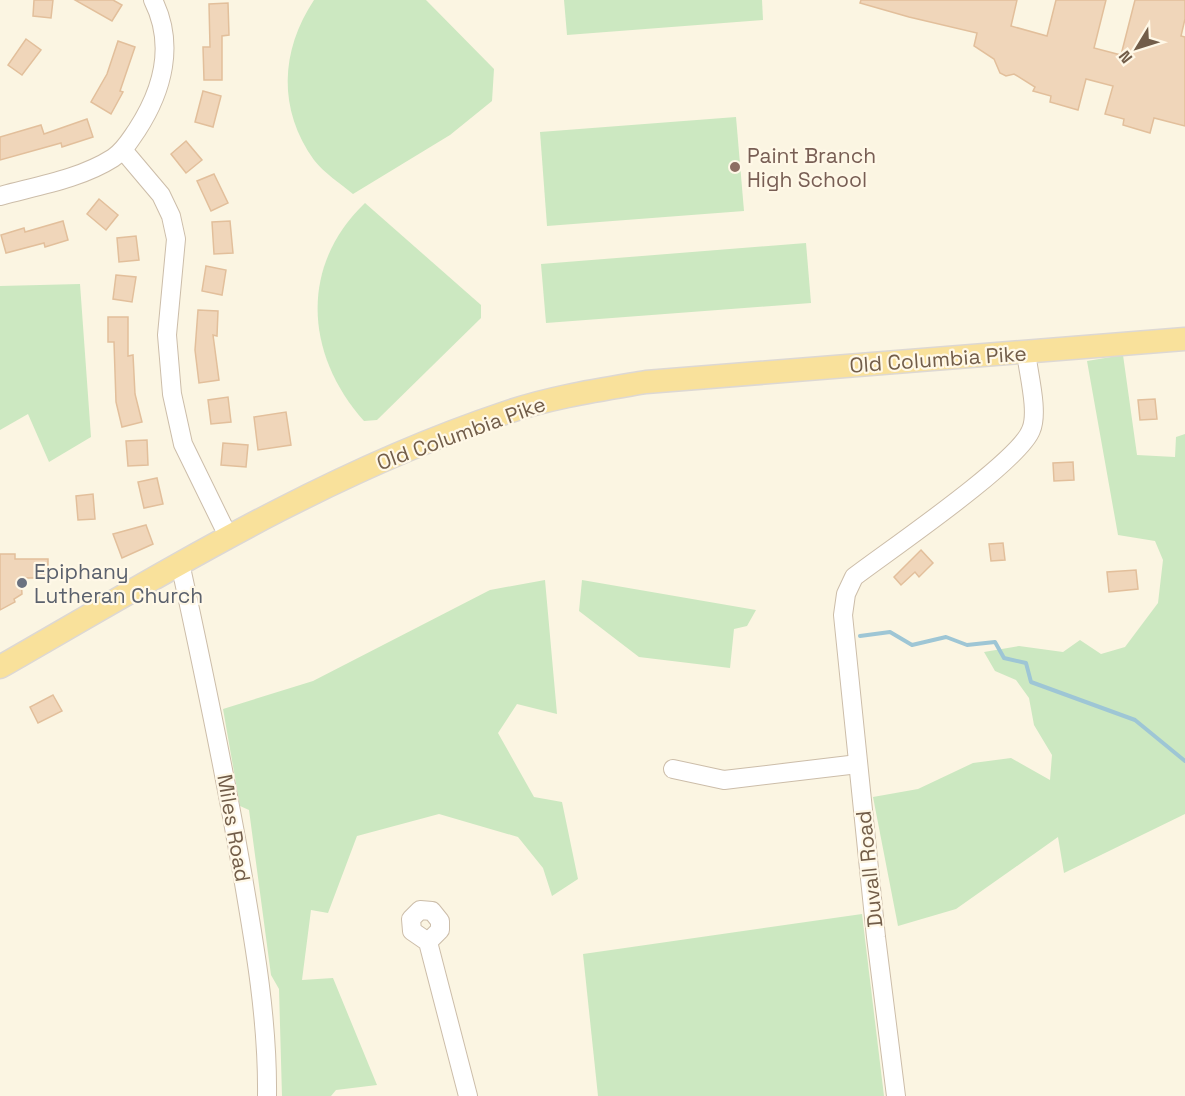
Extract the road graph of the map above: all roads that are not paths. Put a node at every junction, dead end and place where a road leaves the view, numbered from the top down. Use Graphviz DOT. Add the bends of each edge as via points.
graph roads {
  1 [pos="153,0"];
  2 [pos="123,150"];
  3 [pos="0,196"];
  4 [pos="1185,339"];
  5 [pos="1026,352"];
  6 [pos="228,536"];
  7 [pos="180,563"];
  8 [pos="0,667"];
  9 [pos="858,764"];
  10 [pos="673,769"];
  11 [pos="428,942"];
  12 [pos="267,1096"];
  13 [pos="468,1096"];
  14 [pos="896,1096"];
  1 -- 2 [label="street" via="161,15 166,54 162,79 153,105"];
  2 -- 3 [label="street" via="71,177"];
  2 -- 6 [label="street" via="161,195 171,216 176,239 167,335 172,394 183,444"];
  4 -- 5 [label="main road, Old Columbia Pike"];
  5 -- 6 [label="main road, Old Columbia Pike" via="646,382 573,394 505,413 391,457"];
  5 -- 9 [label="street, Duvall Road" via="1034,417 1031,431 1018,449 854,577 846,594 843,615"];
  6 -- 7 [label="main road, Old Columbia Pike"];
  7 -- 8 [label="main road, Old Columbia Pike"];
  7 -- 12 [label="street, Miles Road" via="217,728 251,922 264,1027"];
  9 -- 10 [label="street" via="724,780"];
  9 -- 14 [label="street, Duvall Road"];
  11 -- 13 [label="street"];
}
